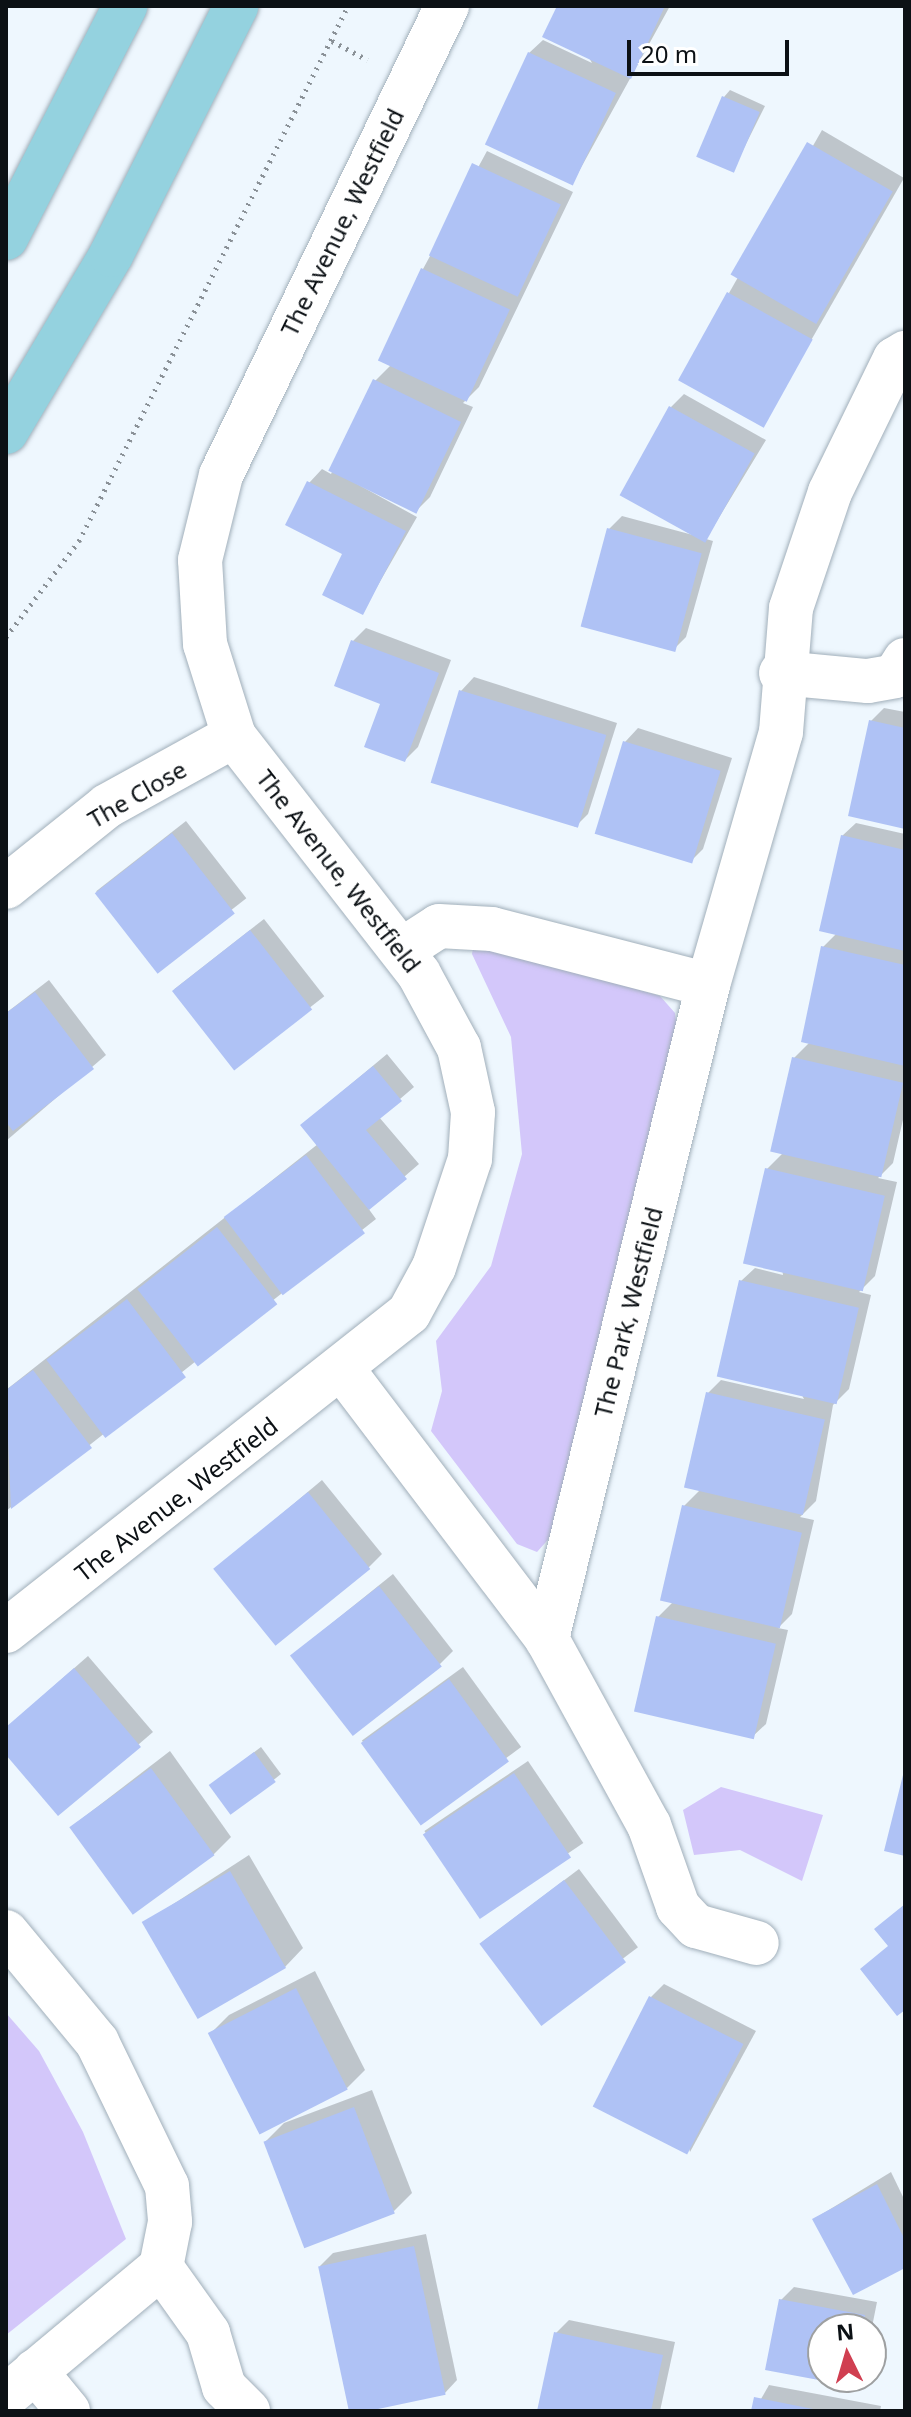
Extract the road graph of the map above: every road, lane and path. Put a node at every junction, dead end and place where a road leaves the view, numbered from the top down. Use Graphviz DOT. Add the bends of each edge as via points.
graph roads {
  1 [pos="125,6"];
  2 [pos="236,6"];
  3 [pos="348,6"];
  4 [pos="447,6"];
  5 [pos="332,41"];
  6 [pos="379,67"];
  7 [pos="6,238"];
  8 [pos="905,353"];
  9 [pos="6,432"];
  10 [pos="6,637"];
  11 [pos="905,660"];
  12 [pos="781,673"];
  13 [pos="234,736"];
  14 [pos="6,887"];
  15 [pos="405,948"];
  16 [pos="708,985"];
  17 [pos="343,1370"];
  18 [pos="6,1631"];
  19 [pos="547,1639"];
  20 [pos="6,1932"];
  21 [pos="757,1943"];
  22 [pos="161,2267"];
  23 [pos="21,2383"];
  24 [pos="68,2411"];
  25 [pos="248,2411"];
  1 -- 7 [label="main road"];
  2 -- 9 [label="main road" via="111,255"];
  3 -- 5 [label="path"];
  4 -- 13 [label="street, The Avenue, Westfield" via="221,475 200,560 205,644"];
  5 -- 6 [label="path"];
  5 -- 10 [label="path" via="79,541"];
  8 -- 12 [label="street, The Park, Westfield" via="895,359 830,492 791,608"];
  11 -- 12 [label="street" via="895,676 868,681"];
  12 -- 16 [label="street, The Park, Westfield" via="781,732"];
  13 -- 14 [label="street, The Close" via="107,806"];
  13 -- 15 [label="street, The Avenue, Westfield"];
  15 -- 16 [label="street" via="439,926 492,929"];
  15 -- 17 [label="street, The Avenue, Westfield" via="459,1048 473,1112 470,1159 434,1267 409,1313"];
  16 -- 19 [label="street, The Park, Westfield"];
  17 -- 18 [label="street, The Avenue, Westfield"];
  17 -- 19 [label="street"];
  19 -- 21 [label="street" via="649,1825 678,1907 696,1926"];
  20 -- 22 [label="street" via="97,2042 167,2186 170,2222"];
  22 -- 23 [label="street"];
  22 -- 25 [label="street" via="208,2333 224,2387"];
  23 -- 24 [label="street"];
}
